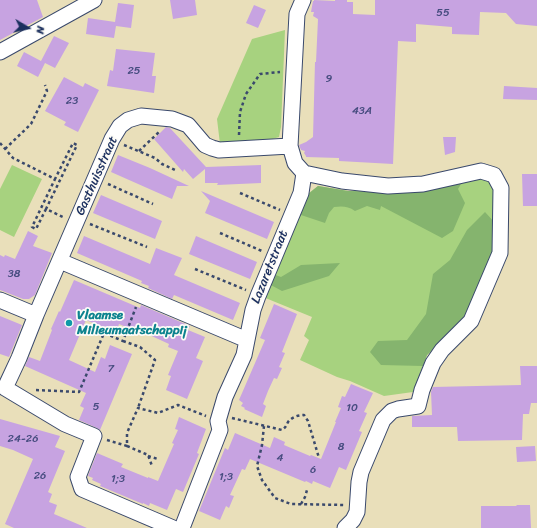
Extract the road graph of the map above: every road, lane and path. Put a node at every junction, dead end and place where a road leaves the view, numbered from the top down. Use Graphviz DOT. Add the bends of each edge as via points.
graph roads {
  1 [pos="94,0"];
  2 [pos="303,0"];
  3 [pos="0,52"];
  4 [pos="280,72"];
  5 [pos="45,85"];
  6 [pos="172,119"];
  7 [pos="112,140"];
  8 [pos="0,143"];
  9 [pos="290,146"];
  10 [pos="5,148"];
  11 [pos="241,149"];
  12 [pos="139,151"];
  13 [pos="177,171"];
  14 [pos="304,173"];
  15 [pos="55,179"];
  16 [pos="111,185"];
  17 [pos="240,192"];
  18 [pos="153,204"];
  19 [pos="269,205"];
  20 [pos="46,209"];
  21 [pos="76,222"];
  22 [pos="220,233"];
  23 [pos="147,247"];
  24 [pos="274,256"];
  25 [pos="60,261"];
  26 [pos="195,269"];
  27 [pos="141,295"];
  28 [pos="258,296"];
  29 [pos="0,300"];
  30 [pos="36,315"];
  31 [pos="247,340"];
  32 [pos="123,341"];
  33 [pos="35,390"];
  34 [pos="138,408"];
  35 [pos="218,421"];
  36 [pos="264,426"];
  37 [pos="94,436"];
  38 [pos="127,446"];
  39 [pos="148,455"];
  40 [pos="319,458"];
  41 [pos="158,459"];
  42 [pos="152,466"];
  43 [pos="307,490"];
  44 [pos="301,504"];
  45 [pos="357,506"];
  46 [pos="173,528"];
  47 [pos="182,528"];
  48 [pos="345,528"];
  1 -- 3 [label="street"];
  2 -- 9 [label="street" via="297,14"];
  4 -- 11 [label="path" via="260,74 246,94 240,112"];
  5 -- 10 [label="path" via="47,90 31,124"];
  6 -- 7 [label="street, Gasthuisstraat" via="140,116 128,120 120,126"];
  6 -- 11 [label="street, Gasthuisstraat" via="188,125 205,145 219,150"];
  6 -- 12 [label="path"];
  7 -- 12 [label="path"];
  7 -- 21 [label="street, Gasthuisstraat"];
  8 -- 10 [label="path"];
  9 -- 11 [label="street, Gasthuisstraat"];
  9 -- 14 [label="street" via="295,163"];
  10 -- 15 [label="path" via="13,158"];
  12 -- 13 [label="path"];
  14 -- 24 [label="street, Lazaretstraat" via="301,193"];
  14 -- 45 [label="street" via="342,181 388,186 423,184 481,171 494,175 501,188 500,253 471,322 442,350 433,363 418,406 398,409 383,420 361,472"];
  15 -- 20 [label="path" via="32,227 36,229"];
  15 -- 20 [label="path" via="73,143 77,145"];
  16 -- 18 [label="path"];
  17 -- 19 [label="path"];
  20 -- 21 [label="path"];
  21 -- 23 [label="path"];
  21 -- 25 [label="street, Gasthuisstraat"];
  22 -- 24 [label="path"];
  24 -- 28 [label="street, Lazaretstraat"];
  25 -- 27 [label="street"];
  25 -- 30 [label="street, Gasthuisstraat"];
  26 -- 28 [label="path"];
  27 -- 31 [label="street"];
  27 -- 32 [label="path"];
  28 -- 31 [label="street, Lazaretstraat"];
  29 -- 30 [label="street"];
  30 -- 37 [label="street, Gasthuisstraat" via="6,388 65,424"];
  31 -- 35 [label="street, Lazaretstraat" via="244,355 225,397"];
  32 -- 33 [label="path" via="104,333 79,392"];
  32 -- 34 [label="path" via="140,347 155,360"];
  34 -- 35 [label="path" via="158,413 178,405"];
  34 -- 38 [label="path" via="127,433"];
  35 -- 36 [label="path" via="232,418"];
  35 -- 47 [label="street, Lazaretstraat" via="220,430"];
  36 -- 40 [label="path" via="282,430 293,418 304,415"];
  36 -- 44 [label="path" via="257,466 262,480 275,498 291,504"];
  37 -- 38 [label="path"];
  37 -- 46 [label="street" via="78,477 82,489"];
  38 -- 39 [label="path"];
  39 -- 41 [label="path"];
  39 -- 42 [label="path"];
  43 -- 44 [label="path"];
  44 -- 45 [label="path"];
  45 -- 48 [label="street" via="353,520"];
}
